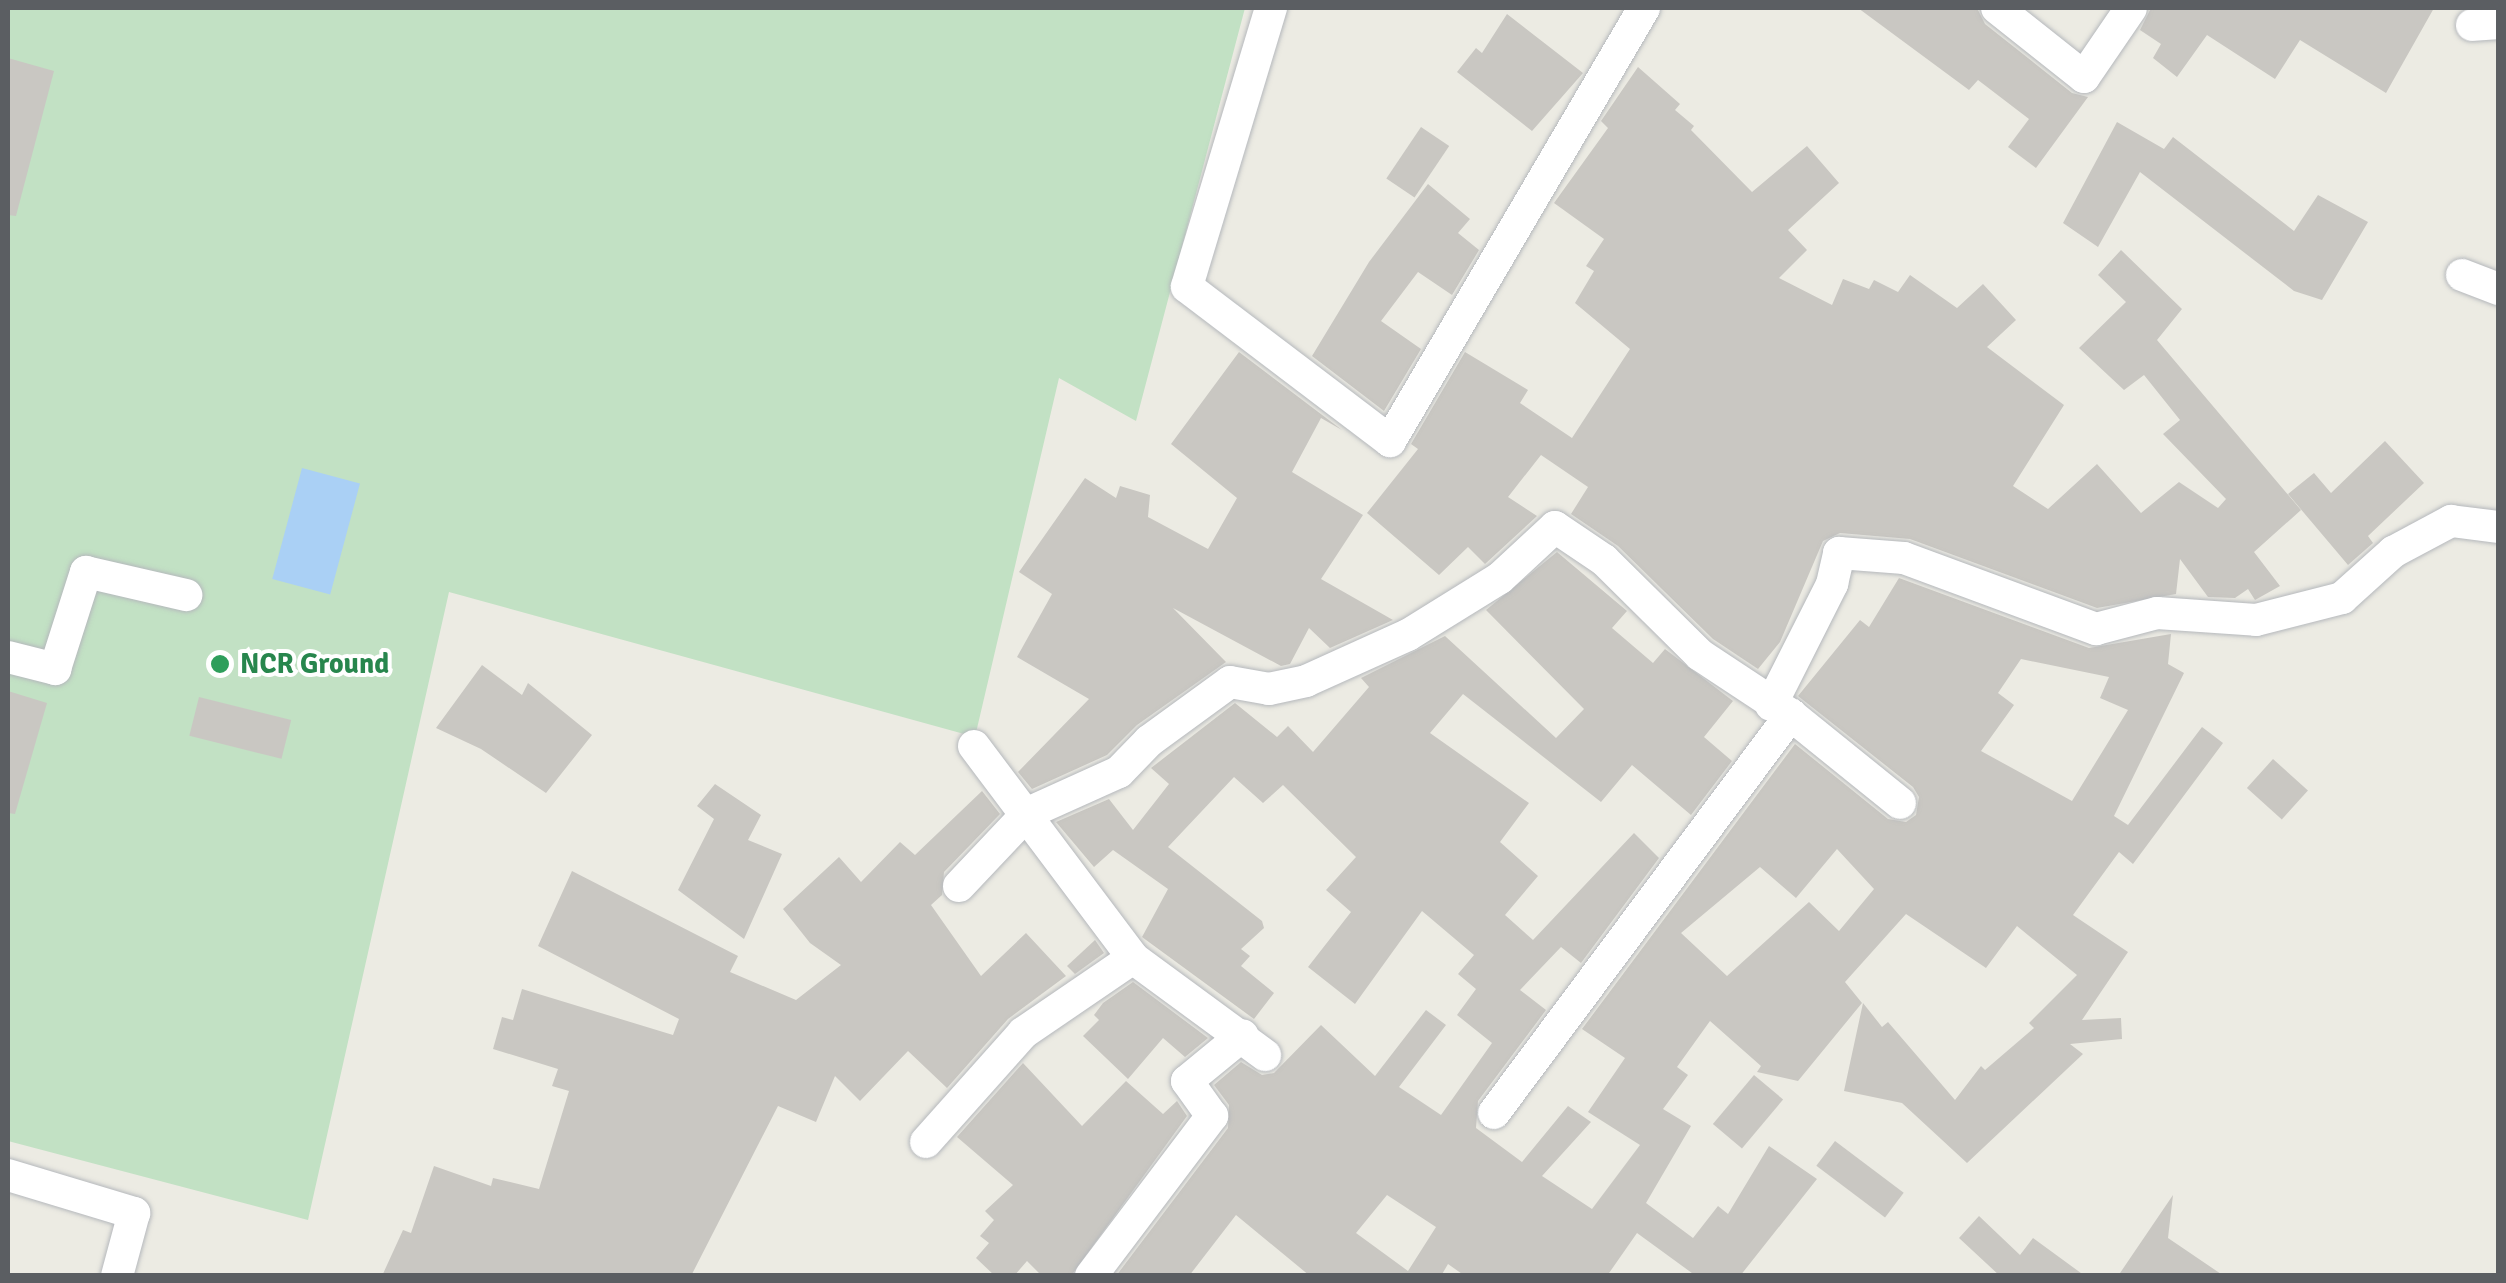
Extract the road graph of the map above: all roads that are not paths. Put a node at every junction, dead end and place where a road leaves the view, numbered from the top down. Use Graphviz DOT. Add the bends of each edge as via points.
graph roads {
  1 [pos="1271,8"];
  2 [pos="1644,8"];
  3 [pos="1998,8"];
  4 [pos="2130,8"];
  5 [pos="2462,275"];
  6 [pos="2498,289"];
  7 [pos="2498,527"];
  8 [pos="186,595"];
  9 [pos="8,657"];
  10 [pos="1781,710"];
  11 [pos="974,746"];
  12 [pos="1900,803"];
  13 [pos="1028,813"];
  14 [pos="960,886"];
  15 [pos="1133,958"];
  16 [pos="1494,1112"];
  17 [pos="926,1142"];
  18 [pos="8,1174"];
  19 [pos="117,1276"];
  20 [pos="1091,1276"];
  1 -- 2 [label="street" via="1187,286 1390,441"];
  3 -- 4 [label="street" via="2084,78"];
  5 -- 6 [label="street"];
  7 -- 10 [label="street" via="2451,521 2393,552 2342,598 2256,620 2157,613 2096,628 1904,558 1839,553"];
  8 -- 9 [label="street" via="86,572 54,669"];
  10 -- 12 [label="street"];
  10 -- 13 [label="street" via="1700,656 1604,560 1555,527 1500,578 1408,634 1306,680 1269,689 1230,682 1149,740 1120,772"];
  10 -- 16 [label="street"];
  11 -- 13 [label="street"];
  13 -- 14 [label="street"];
  13 -- 15 [label="street"];
  15 -- 17 [label="street" via="1022,1032"];
  15 -- 20 [label="street" via="1254,1045 1187,1081 1212,1116"];
  18 -- 19 [label="street" via="134,1213"];
}
